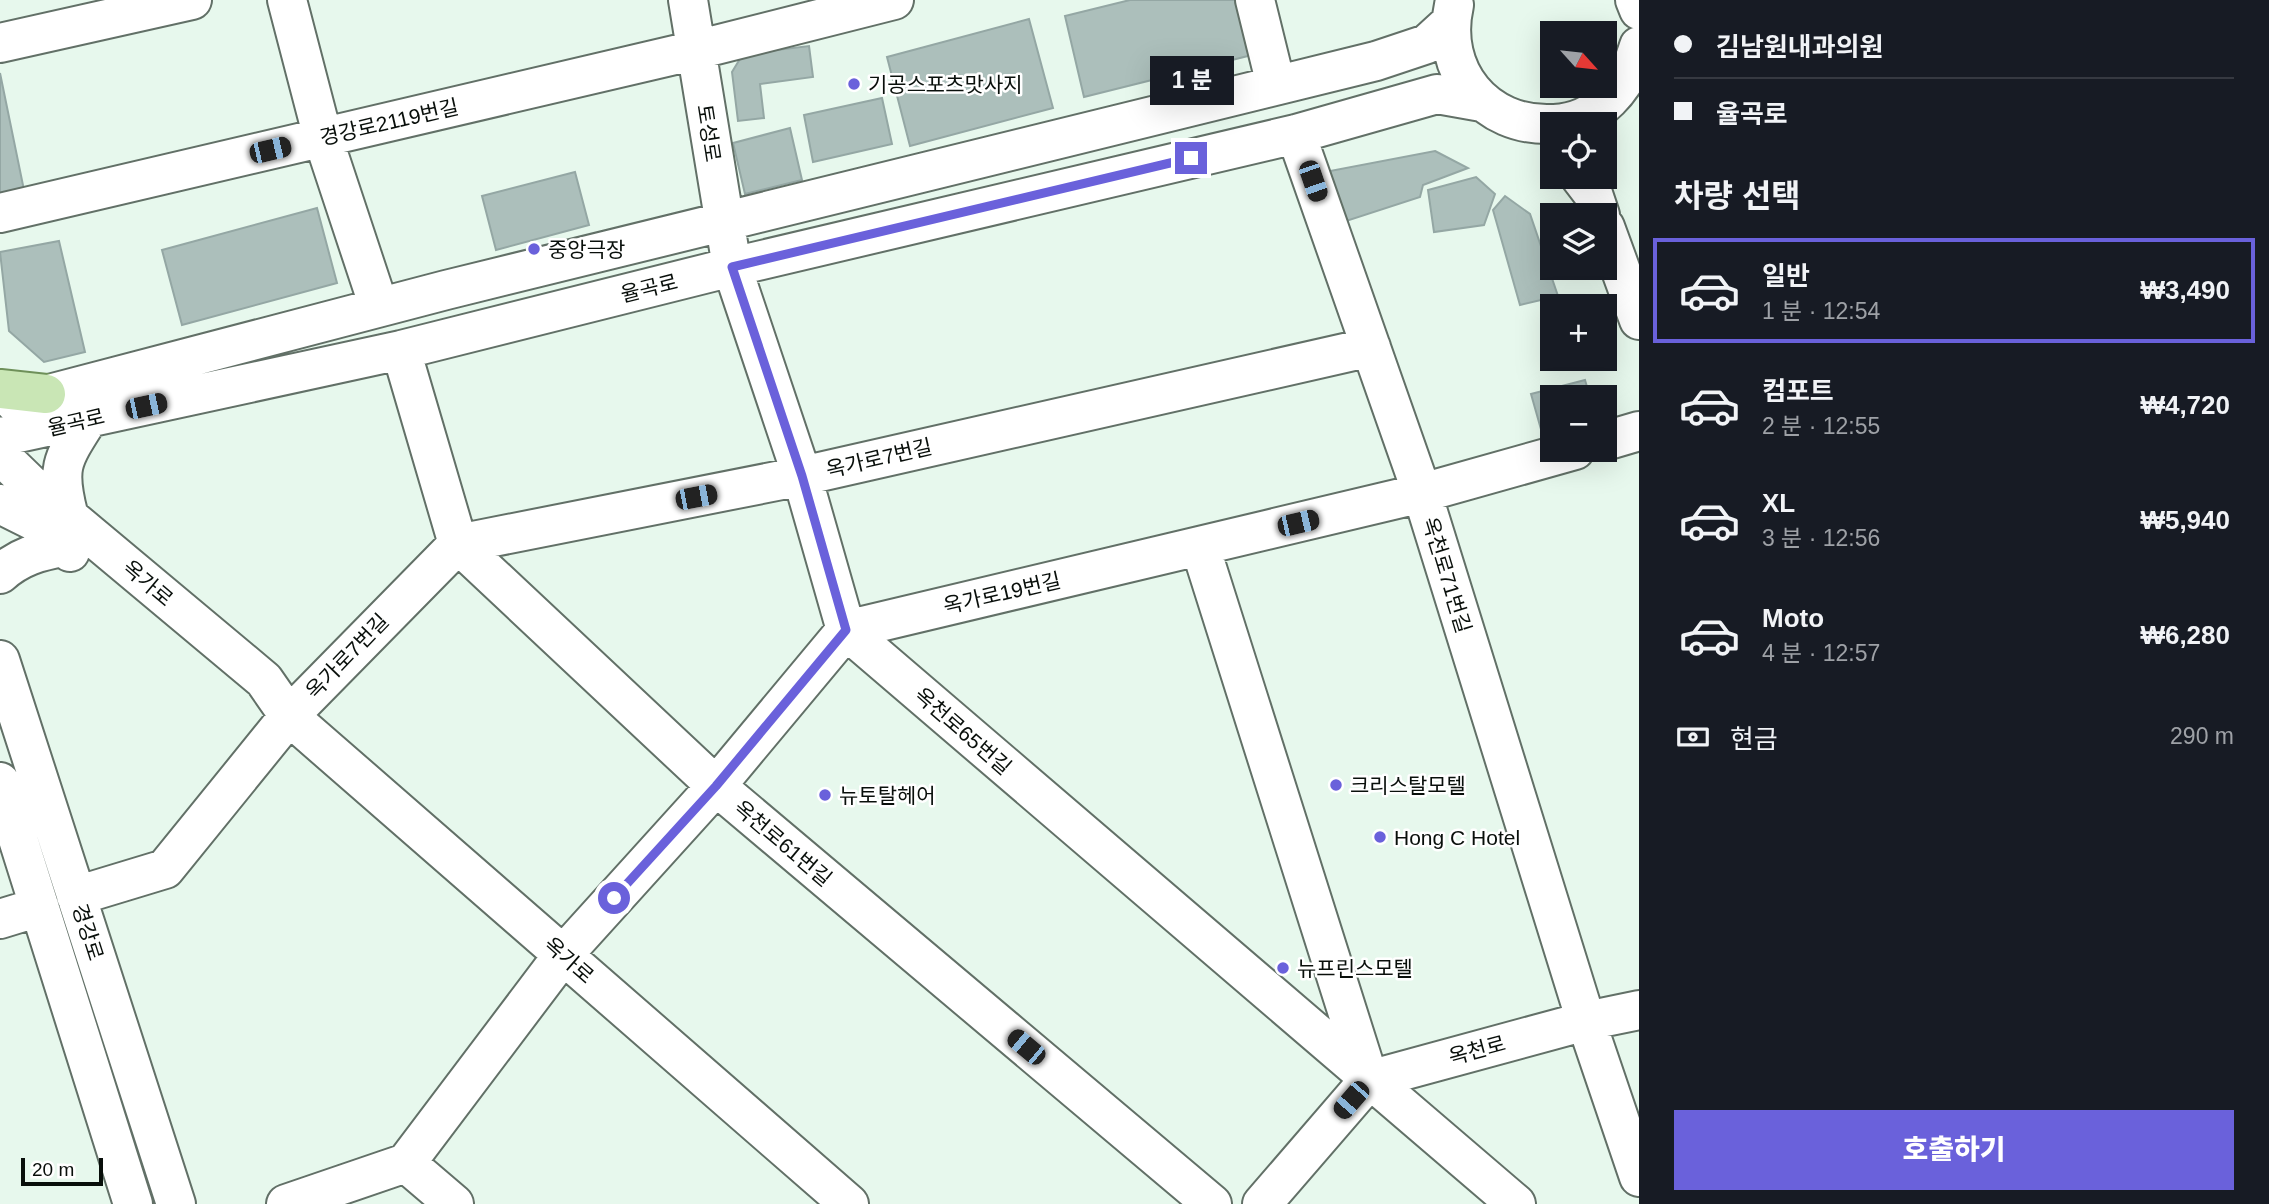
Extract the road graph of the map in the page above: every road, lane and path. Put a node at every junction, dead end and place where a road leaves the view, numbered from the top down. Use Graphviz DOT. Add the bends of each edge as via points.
graph roads {
  1 [pos="192,0"];
  2 [pos="287,0"];
  3 [pos="688,0"];
  4 [pos="894,0"];
  5 [pos="1255,0"];
  6 [pos="1635,0"];
  7 [pos="1639,10"];
  8 [pos="1453,11"];
  9 [pos="0,43"];
  10 [pos="696,50"];
  11 [pos="1638,52"];
  12 [pos="1276,85"];
  13 [pos="1482,102"];
  14 [pos="1606,110"];
  15 [pos="1540,127"];
  16 [pos="1296,134"];
  17 [pos="323,138"];
  18 [pos="1594,198"];
  19 [pos="0,214"];
  20 [pos="723,222"];
  21 [pos="1629,262"];
  22 [pos="732,267"];
  23 [pos="379,307"];
  24 [pos="1639,320"];
  25 [pos="1371,346"];
  26 [pos="401,350"];
  27 [pos="0,389"];
  28 [pos="46,394"];
  29 [pos="0,407"];
  30 [pos="88,419"];
  31 [pos="1639,431"];
  32 [pos="0,437"];
  33 [pos="1617,437"];
  34 [pos="0,455"];
  35 [pos="1540,460"];
  36 [pos="802,476"];
  37 [pos="1422,493"];
  38 [pos="0,504"];
  39 [pos="67,532"];
  40 [pos="458,544"];
  41 [pos="1200,546"];
  42 [pos="0,574"];
  43 [pos="846,630"];
  44 [pos="0,660"];
  45 [pos="289,716"];
  46 [pos="0,782"];
  47 [pos="716,786"];
  48 [pos="76,896"];
  49 [pos="39,907"];
  50 [pos="0,919"];
  51 [pos="563,955"];
  52 [pos="1639,1010"];
  53 [pos="1586,1021"];
  54 [pos="1369,1080"];
  55 [pos="406,1163"];
  56 [pos="1639,1177"];
  57 [pos="132,1204"];
  58 [pos="176,1204"];
  59 [pos="286,1204"];
  60 [pos="419,1204"];
  61 [pos="454,1204"];
  62 [pos="849,1204"];
  63 [pos="1212,1204"];
  64 [pos="1262,1204"];
  65 [pos="1516,1204"];
  1 -- 9 [label="street"];
  2 -- 17 [label="street"];
  3 -- 10 [label="street, 토성로"];
  4 -- 10 [label="street, 경강로2119번길"];
  5 -- 12 [label="street"];
  6 -- 7 [label="street"];
  8 -- 12 [label="street" via="1427,44"];
  8 -- 13 [label="street" via="1452,52 1464,79"];
  10 -- 17 [label="street, 경강로2119번길"];
  10 -- 20 [label="street, 토성로"];
  11 -- 14 [label="street" via="1632,71"];
  12 -- 20 [label="street"];
  13 -- 15 [label="street" via="1507,118"];
  13 -- 16 [label="street, 율곡로" via="1437,94"];
  16 -- 22 [label="street, 율곡로"];
  16 -- 25 [label="street, 옥천로71번길"];
  17 -- 19 [label="street, 경강로2119번길"];
  17 -- 23 [label="street"];
  18 -- 21 [label="street"];
  20 -- 22 [label="street, 토성로"];
  20 -- 23 [label="street"];
  21 -- 24 [label="street"];
  22 -- 26 [label="street, 율곡로"];
  22 -- 36 [label="street"];
  23 -- 28 [label="street"];
  25 -- 36 [label="street, 옥가로7번길"];
  25 -- 37 [label="street, 옥천로71번길"];
  26 -- 30 [label="street, 율곡로"];
  26 -- 40 [label="street"];
  27 -- 28 [label="main road"];
  28 -- 29 [label="street"];
  30 -- 32 [label="street, 율곡로"];
  30 -- 39 [label="street" via="62,464"];
  31 -- 33 [label="street"];
  34 -- 39 [label="street, 옥가로"];
  35 -- 37 [label="street, 옥가로19번길"];
  36 -- 40 [label="street, 옥가로7번길"];
  36 -- 43 [label="street"];
  37 -- 41 [label="street, 옥가로19번길"];
  37 -- 53 [label="street, 옥천로71번길"];
  38 -- 39 [label="street, 옥가로"];
  39 -- 42 [label="street" via="40,551 14,561"];
  39 -- 45 [label="street, 옥가로" via="264,680"];
  40 -- 45 [label="street, 옥가로7번길"];
  40 -- 47 [label="street, 옥천로61번길"];
  41 -- 43 [label="street, 옥가로19번길"];
  41 -- 54 [label="street"];
  43 -- 47 [label="street"];
  43 -- 54 [label="street, 옥천로65번길"];
  44 -- 48 [label="street, 경강로"];
  45 -- 48 [label="street, 옥가로7번길" via="166,869"];
  45 -- 51 [label="street, 옥가로"];
  46 -- 49 [label="street, 경강로"];
  47 -- 51 [label="street"];
  47 -- 63 [label="street, 옥천로61번길"];
  48 -- 58 [label="street, 경강로"];
  49 -- 50 [label="street"];
  49 -- 57 [label="street, 경강로"];
  51 -- 55 [label="street"];
  51 -- 62 [label="street, 옥가로"];
  52 -- 53 [label="street, 옥천로"];
  53 -- 54 [label="street, 옥천로"];
  53 -- 56 [label="street"];
  54 -- 64 [label="street"];
  54 -- 65 [label="street"];
  55 -- 59 [label="street"];
  55 -- 60 [label="street"];
  55 -- 61 [label="street"];
}
